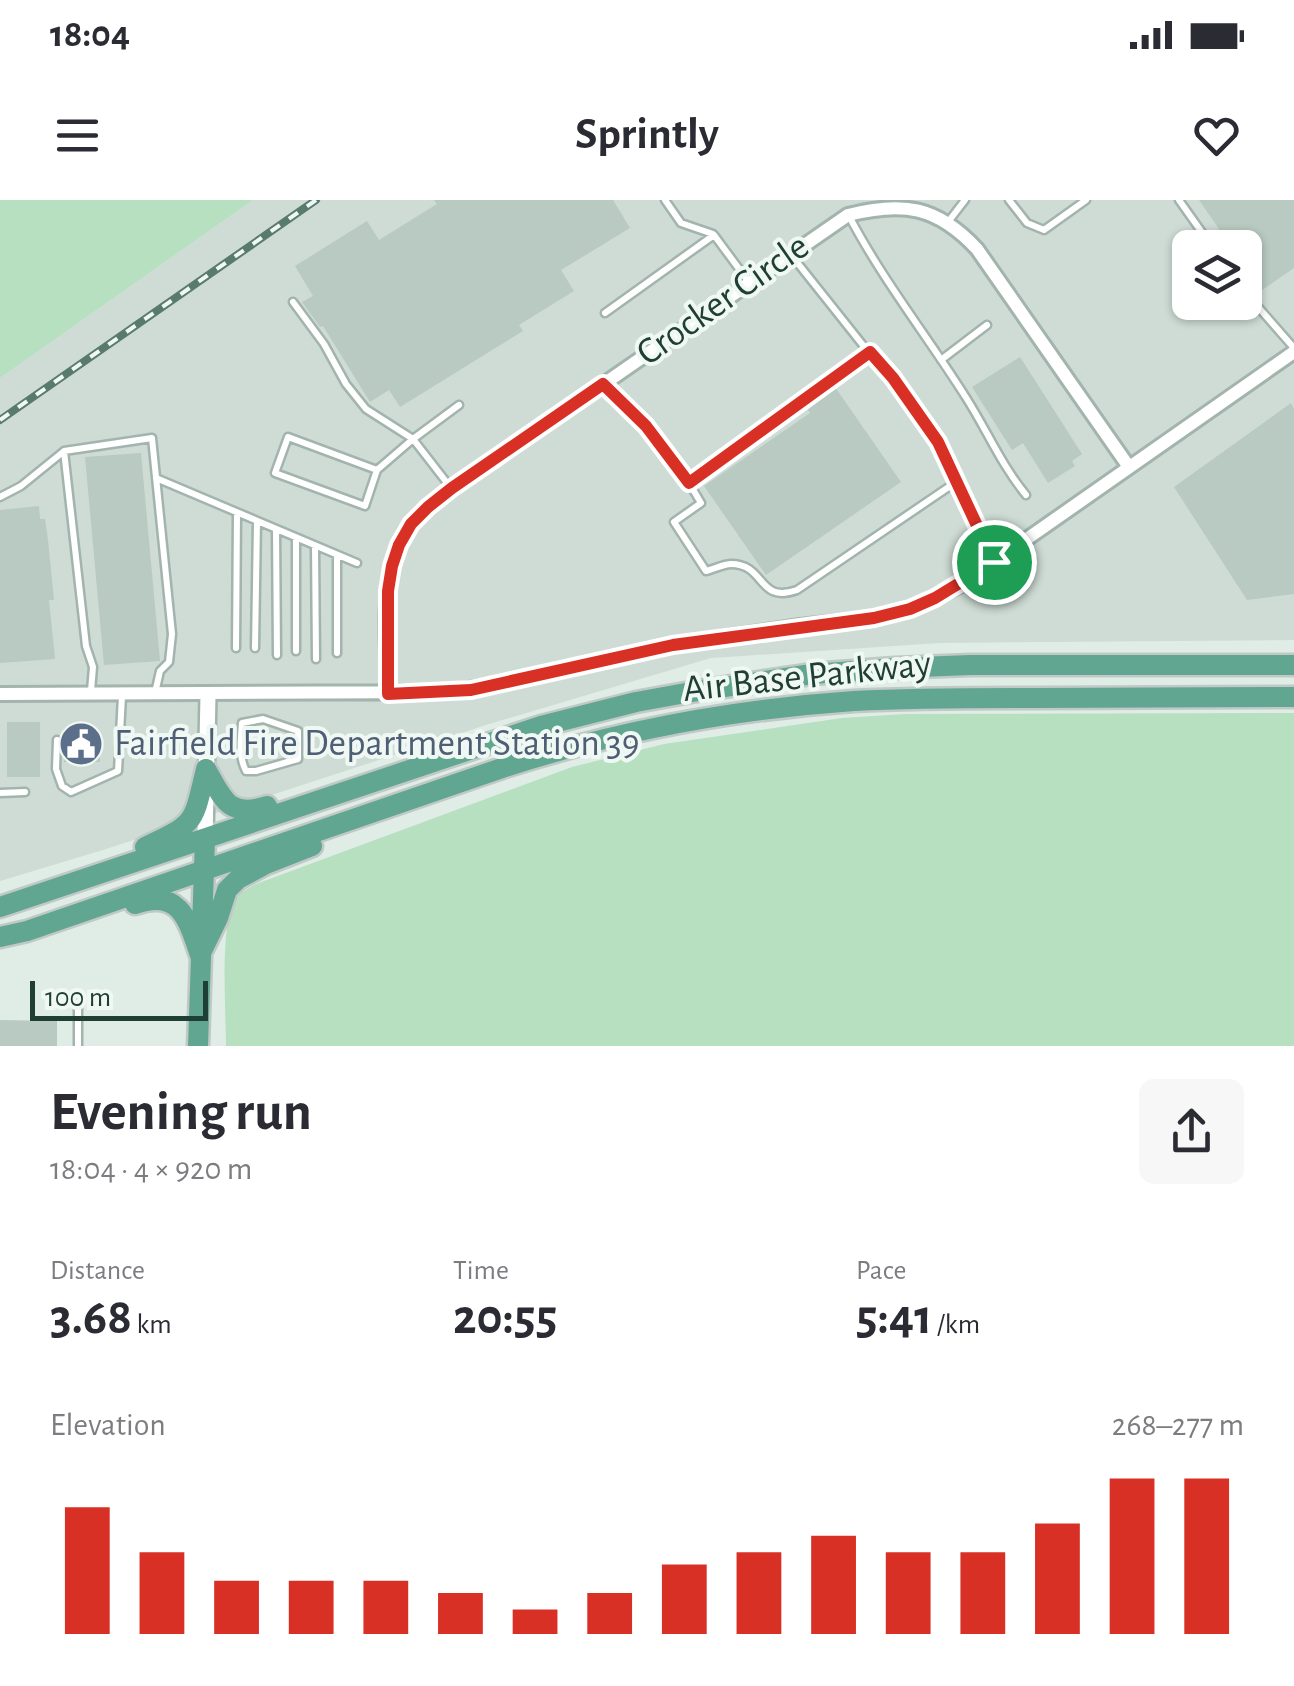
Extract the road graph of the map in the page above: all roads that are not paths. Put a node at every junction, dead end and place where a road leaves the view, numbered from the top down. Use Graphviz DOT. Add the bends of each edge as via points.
graph roads {
  1 [pos="665,200"];
  2 [pos="965,200"];
  3 [pos="1009,200"];
  4 [pos="1086,200"];
  5 [pos="1179,200"];
  6 [pos="900,203"];
  7 [pos="926,206"];
  8 [pos="848,214"];
  9 [pos="947,223"];
  10 [pos="1200,230"];
  11 [pos="714,235"];
  12 [pos="790,254"];
  13 [pos="749,282"];
  14 [pos="293,302"];
  15 [pos="1262,312"];
  16 [pos="605,313"];
  17 [pos="987,324"];
  18 [pos="1294,350"];
  19 [pos="870,352"];
  20 [pos="941,360"];
  21 [pos="603,384"];
  22 [pos="460,405"];
  23 [pos="413,440"];
  24 [pos="64,451"];
  25 [pos="1129,468"];
  26 [pos="378,470"];
  27 [pos="156,478"];
  28 [pos="956,482"];
  29 [pos="689,483"];
  30 [pos="452,488"];
  31 [pos="1026,494"];
  32 [pos="0,497"];
  33 [pos="238,512"];
  34 [pos="256,521"];
  35 [pos="276,529"];
  36 [pos="296,538"];
  37 [pos="315,546"];
  38 [pos="337,555"];
  39 [pos="994,562"];
  40 [pos="357,564"];
  41 [pos="236,648"];
  42 [pos="255,648"];
  43 [pos="296,651"];
  44 [pos="338,653"];
  45 [pos="277,654"];
  46 [pos="316,659"];
  47 [pos="1294,665"];
  48 [pos="0,694"];
  49 [pos="90,694"];
  50 [pos="122,694"];
  51 [pos="388,694"];
  52 [pos="155,695"];
  53 [pos="208,695"];
  54 [pos="1294,698"];
  55 [pos="298,730"];
  56 [pos="57,740"];
  57 [pos="206,769"];
  58 [pos="407,770"];
  59 [pos="25,792"];
  60 [pos="0,793"];
  61 [pos="425,793"];
  62 [pos="205,839"];
  63 [pos="203,870"];
  64 [pos="89,879"];
  65 [pos="0,907"];
  66 [pos="27,930"];
  67 [pos="0,938"];
  68 [pos="200,955"];
  69 [pos="78,1003"];
  70 [pos="78,1046"];
  71 [pos="198,1046"];
  1 -- 11 [label="lane" via="681,223"];
  2 -- 9 [label="lane"];
  3 -- 4 [label="lane" via="1026,223 1044,230"];
  5 -- 10 [label="lane"];
  6 -- 7 [label="street, Crocker Circle"];
  6 -- 8 [label="street, Crocker Circle"];
  7 -- 9 [label="street, Crocker Circle"];
  8 -- 12 [label="street, Crocker Circle"];
  8 -- 20 [label="lane"];
  9 -- 25 [label="street, Crocker Circle" via="977,249"];
  11 -- 13 [label="lane"];
  11 -- 16 [label="lane"];
  12 -- 13 [label="street, Crocker Circle"];
  12 -- 19 [label="lane"];
  13 -- 21 [label="street, Crocker Circle"];
  14 -- 23 [label="lane" via="366,410"];
  15 -- 18 [label="lane"];
  17 -- 20 [label="lane"];
  18 -- 25 [label="street"];
  19 -- 28 [label="lane" via="938,442"];
  19 -- 29 [label="lane"];
  20 -- 31 [label="lane"];
  21 -- 29 [label="lane"];
  21 -- 30 [label="street, Crocker Circle"];
  22 -- 23 [label="lane"];
  23 -- 26 [label="lane"];
  23 -- 30 [label="lane"];
  24 -- 27 [label="lane" via="152,438"];
  24 -- 32 [label="lane"];
  24 -- 49 [label="lane" via="93,667"];
  25 -- 39 [label="street"];
  26 -- 26 [label="lane" via="364,506 275,472 288,437"];
  27 -- 33 [label="lane"];
  27 -- 52 [label="lane" via="172,634"];
  28 -- 29 [label="lane" via="782,595 751,569 731,564 706,570 674,522 702,504"];
  28 -- 39 [label="lane"];
  30 -- 51 [label="street, Crocker Circle" via="411,524 392,566"];
  33 -- 34 [label="lane"];
  33 -- 41 [label="lane"];
  34 -- 35 [label="lane"];
  34 -- 42 [label="lane"];
  35 -- 36 [label="lane"];
  35 -- 45 [label="lane"];
  36 -- 37 [label="lane"];
  36 -- 43 [label="lane"];
  37 -- 38 [label="lane"];
  37 -- 46 [label="lane"];
  38 -- 40 [label="lane"];
  38 -- 44 [label="lane"];
  39 -- 51 [label="street" via="935,598 874,618 673,645 471,690"];
  47 -- 58 [label="main road, Air Base Parkway" via="970,665 812,674 636,702"];
  48 -- 49 [label="street"];
  49 -- 50 [label="street"];
  50 -- 52 [label="street"];
  50 -- 56 [label="lane" via="118,771 72,792 56,769"];
  51 -- 53 [label="street"];
  52 -- 53 [label="street"];
  53 -- 57 [label="street"];
  54 -- 61 [label="main road, Air Base Parkway" via="959,698 810,706 549,752"];
  55 -- 55 [label="lane" via="263,720 242,723 246,771 298,759"];
  57 -- 58 [label="main road" via="226,803 244,811"];
  57 -- 62 [label="street"];
  57 -- 64 [label="main road" via="196,813 186,826"];
  58 -- 62 [label="main road, Air Base Parkway"];
  59 -- 60 [label="lane"];
  61 -- 63 [label="main road, Air Base Parkway"];
  61 -- 68 [label="main road" via="238,879 226,890"];
  62 -- 63 [label="main road"];
  62 -- 64 [label="main road, Air Base Parkway"];
  63 -- 66 [label="main road, Air Base Parkway"];
  63 -- 68 [label="main road"];
  64 -- 65 [label="main road, Air Base Parkway"];
  66 -- 67 [label="main road, Air Base Parkway"];
  66 -- 68 [label="main road" via="59,929 162,900 188,920"];
  68 -- 71 [label="main road"];
  69 -- 70 [label="lane"];
}
